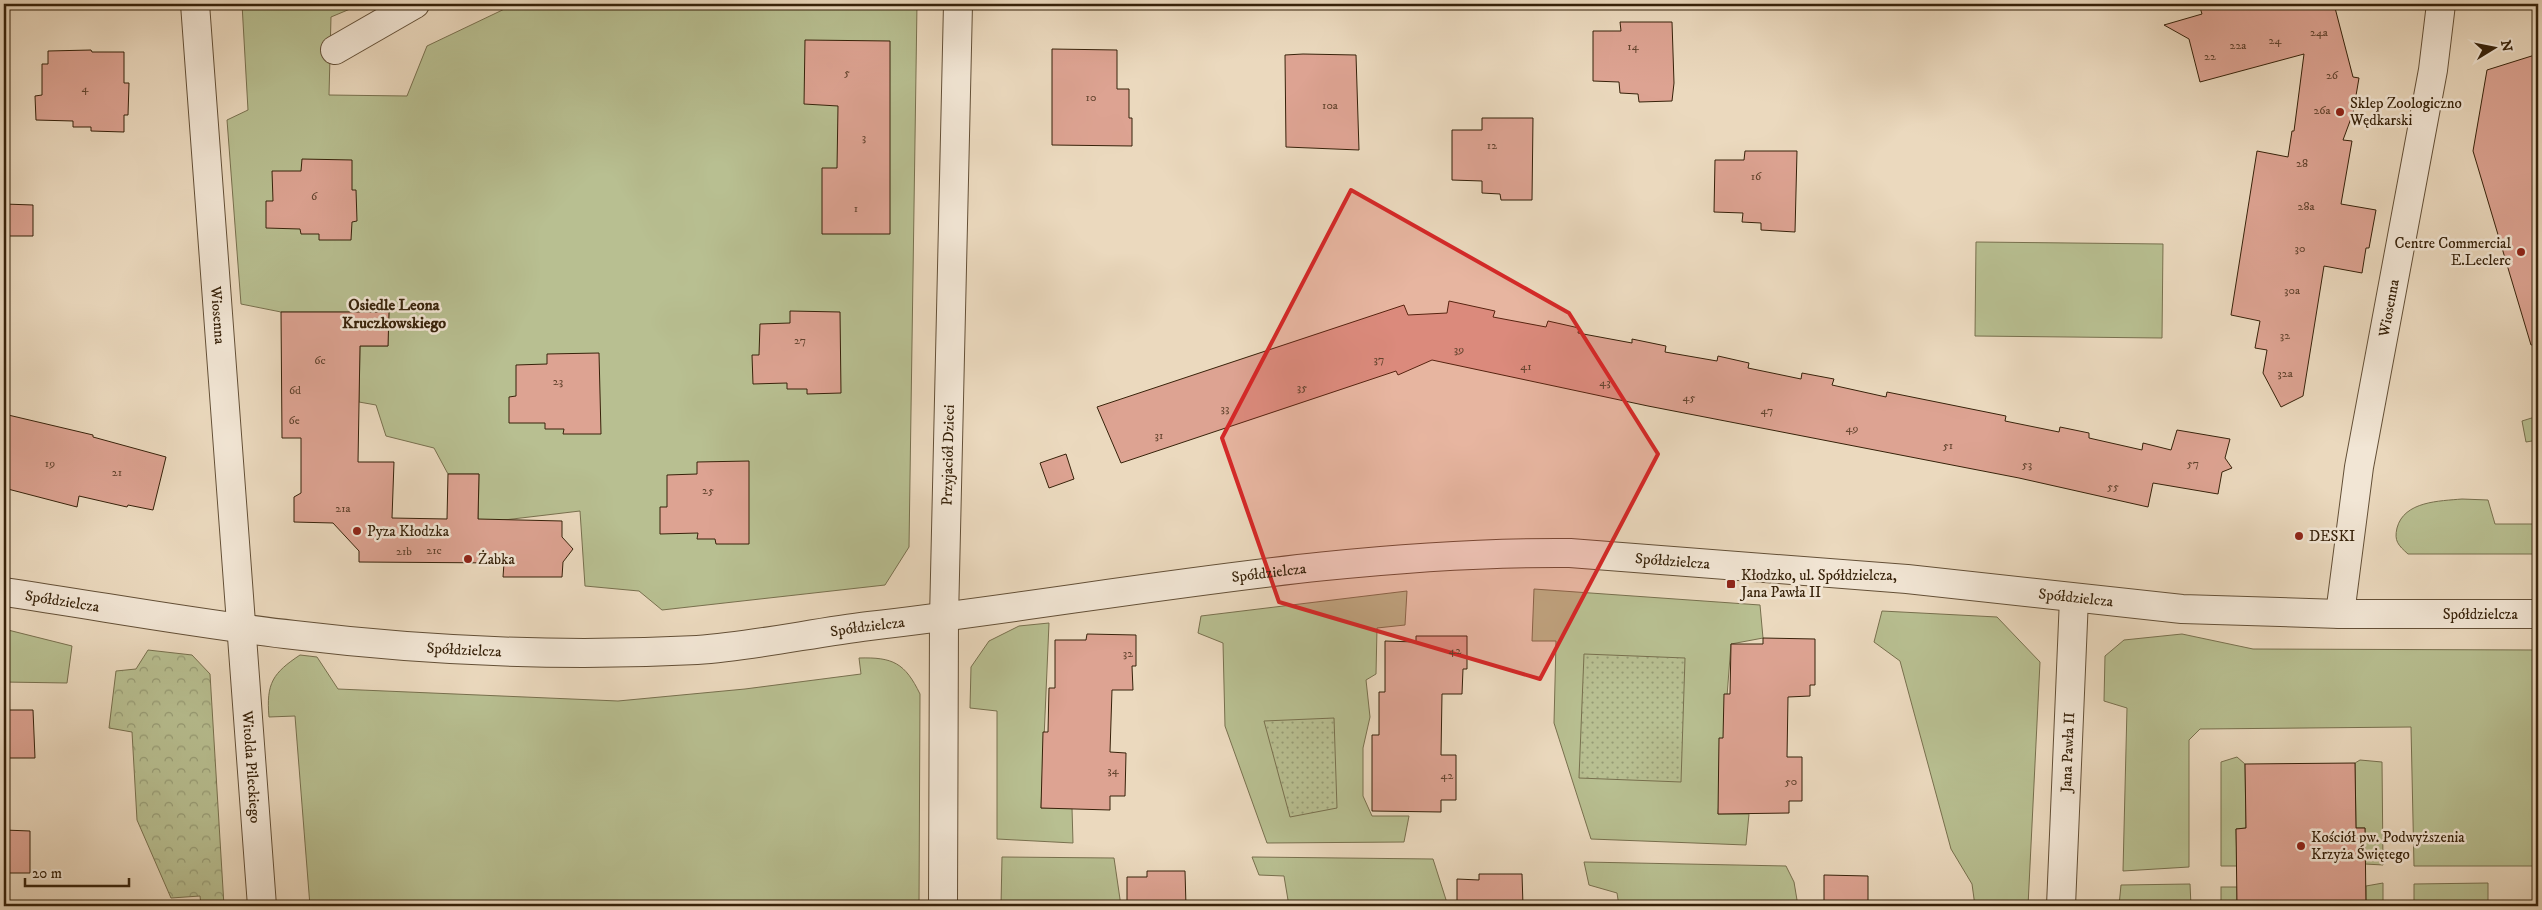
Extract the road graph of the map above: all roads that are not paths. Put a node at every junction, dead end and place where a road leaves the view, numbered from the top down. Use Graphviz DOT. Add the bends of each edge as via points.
graph roads {
  1 [pos="195,4"];
  2 [pos="415,4"];
  3 [pos="958,4"];
  4 [pos="2441,4"];
  5 [pos="335,50"];
  6 [pos="4,592"];
  7 [pos="2074,598"];
  8 [pos="2340,614"];
  9 [pos="2538,614"];
  10 [pos="944,619"];
  11 [pos="241,628"];
  12 [pos="262,906"];
  13 [pos="943,906"];
  14 [pos="2061,906"];
  1 -- 11 [label="street, Wiosenna"];
  2 -- 5 [label="street"];
  3 -- 10 [label="street, Przyjaciół Dzieci"];
  4 -- 8 [label="street, Wiosenna" via="2433,70 2358,467"];
  6 -- 11 [label="street, Spółdzielcza"];
  7 -- 8 [label="street, Spółdzielcza" via="2182,609"];
  7 -- 10 [label="street, Spółdzielcza" via="1907,579 1570,553 1515,552 1410,558 1172,586"];
  7 -- 14 [label="street, Jana Pawła II"];
  8 -- 9 [label="street, Spółdzielcza"];
  10 -- 11 [label="street, Spółdzielcza" via="868,626 700,650 527,654 297,636"];
  10 -- 13 [label="street, Przyjaciół Dzieci"];
  11 -- 12 [label="street, Witolda Pileckiego"];
}
